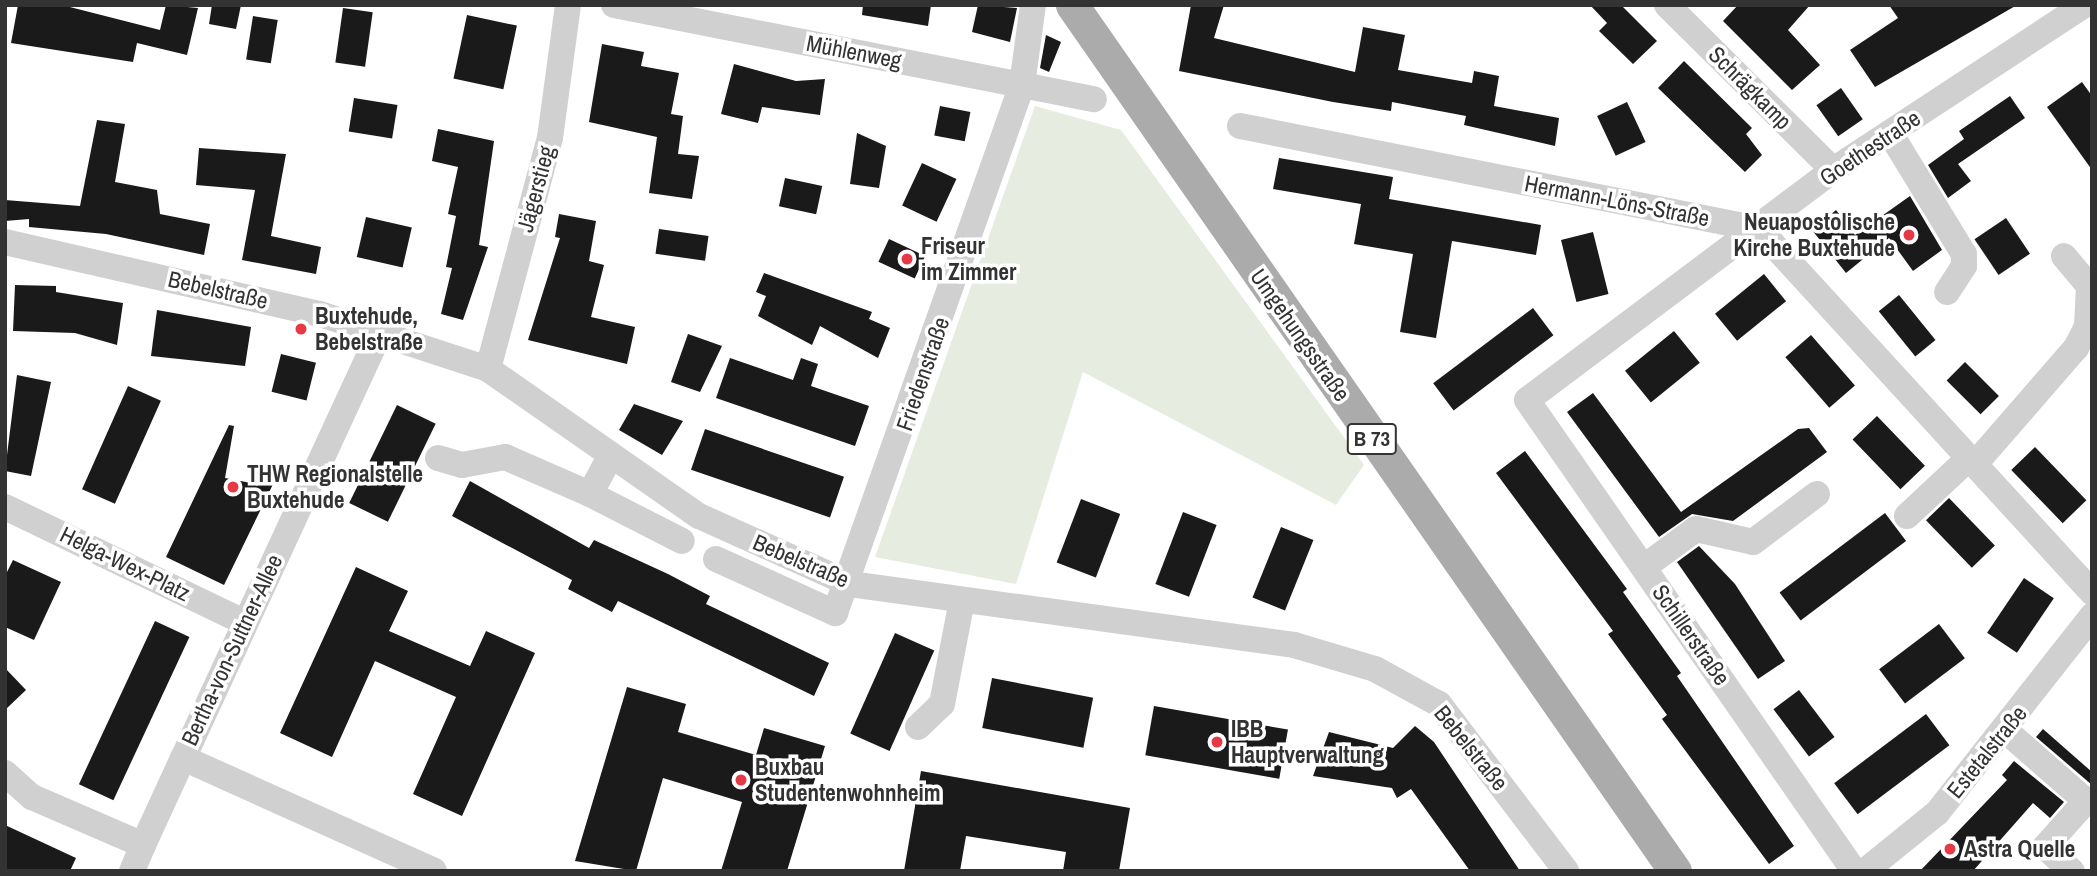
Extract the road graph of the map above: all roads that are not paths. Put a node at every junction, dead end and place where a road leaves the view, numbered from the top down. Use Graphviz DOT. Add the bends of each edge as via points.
graph roads {
  1 [pos="568,5"];
  2 [pos="614,5"];
  3 [pos="1033,5"];
  4 [pos="1072,5"];
  5 [pos="1667,5"];
  6 [pos="2084,5"];
  7 [pos="1022,85"];
  8 [pos="1094,99"];
  9 [pos="1240,126"];
  10 [pos="1890,132"];
  11 [pos="1833,170"];
  12 [pos="1759,229"];
  13 [pos="5,242"];
  14 [pos="2064,256"];
  15 [pos="1947,292"];
  16 [pos="381,330"];
  17 [pos="488,369"];
  18 [pos="1527,400"];
  19 [pos="611,454"];
  20 [pos="438,458"];
  21 [pos="1972,461"];
  22 [pos="590,494"];
  23 [pos="1817,494"];
  24 [pos="5,507"];
  25 [pos="1907,516"];
  26 [pos="682,541"];
  27 [pos="716,559"];
  28 [pos="1644,567"];
  29 [pos="850,584"];
  30 [pos="2092,592"];
  31 [pos="962,600"];
  32 [pos="2092,616"];
  33 [pos="244,622"];
  34 [pos="918,727"];
  35 [pos="2006,731"];
  36 [pos="183,758"];
  37 [pos="5,773"];
  38 [pos="2089,799"];
  39 [pos="143,845"];
  40 [pos="132,871"];
  41 [pos="434,871"];
  42 [pos="1566,871"];
  43 [pos="1675,871"];
  44 [pos="1854,871"];
  45 [pos="1865,871"];
  46 [pos="2071,871"];
  1 -- 17 [label="street, Jägerstieg" via="550,138"];
  2 -- 7 [label="street, Mühlenweg"];
  3 -- 7 [label="street, Friedenstraße"];
  4 -- 43 [label="main road, Umgehungsstraße / B 73"];
  5 -- 11 [label="street, Schrägkamp"];
  6 -- 10 [label="street, Goethestraße"];
  7 -- 8 [label="street, Mühlenweg"];
  7 -- 29 [label="street, Friedenstraße"];
  9 -- 12 [label="street, Hermann-Löns-Straße"];
  10 -- 11 [label="street, Goethestraße"];
  10 -- 15 [label="street" via="1964,254 1964,266"];
  11 -- 12 [label="street, Goethestraße"];
  12 -- 18 [label="street, Goethestraße"];
  12 -- 21 [label="street"];
  13 -- 16 [label="street, Bebelstraße"];
  14 -- 21 [label="street" via="2089,286 2087,326 2076,348"];
  16 -- 17 [label="street, Bebelstraße"];
  16 -- 33 [label="street, Bertha-von-Suttner-Allee"];
  17 -- 19 [label="street, Bebelstraße"];
  18 -- 28 [label="street, Schillerstraße"];
  19 -- 22 [label="street"];
  19 -- 29 [label="street, Bebelstraße" via="699,516"];
  20 -- 22 [label="street" via="462,466 505,457"];
  21 -- 25 [label="street"];
  21 -- 30 [label="street"];
  22 -- 26 [label="street"];
  23 -- 28 [label="street" via="1752,542 1696,529"];
  24 -- 33 [label="street, Helga-Wex-Platz"];
  27 -- 29 [label="street, Friedenstraße" via="835,613"];
  28 -- 44 [label="street, Schillerstraße"];
  29 -- 31 [label="street, Bebelstraße"];
  31 -- 34 [label="street" via="942,704"];
  31 -- 42 [label="street, Bebelstraße" via="1294,645 1375,669 1439,704"];
  32 -- 35 [label="street, Estetalstraße"];
  33 -- 36 [label="street, Bertha-von-Suttner-Allee"];
  35 -- 38 [label="street"];
  35 -- 45 [label="street, Estetalstraße" via="1937,813"];
  36 -- 39 [label="street"];
  36 -- 41 [label="street, Bertha-von-Suttner-Allee"];
  37 -- 39 [label="street" via="32,797"];
  38 -- 46 [label="street" via="2045,847"];
  39 -- 40 [label="street"];
}
